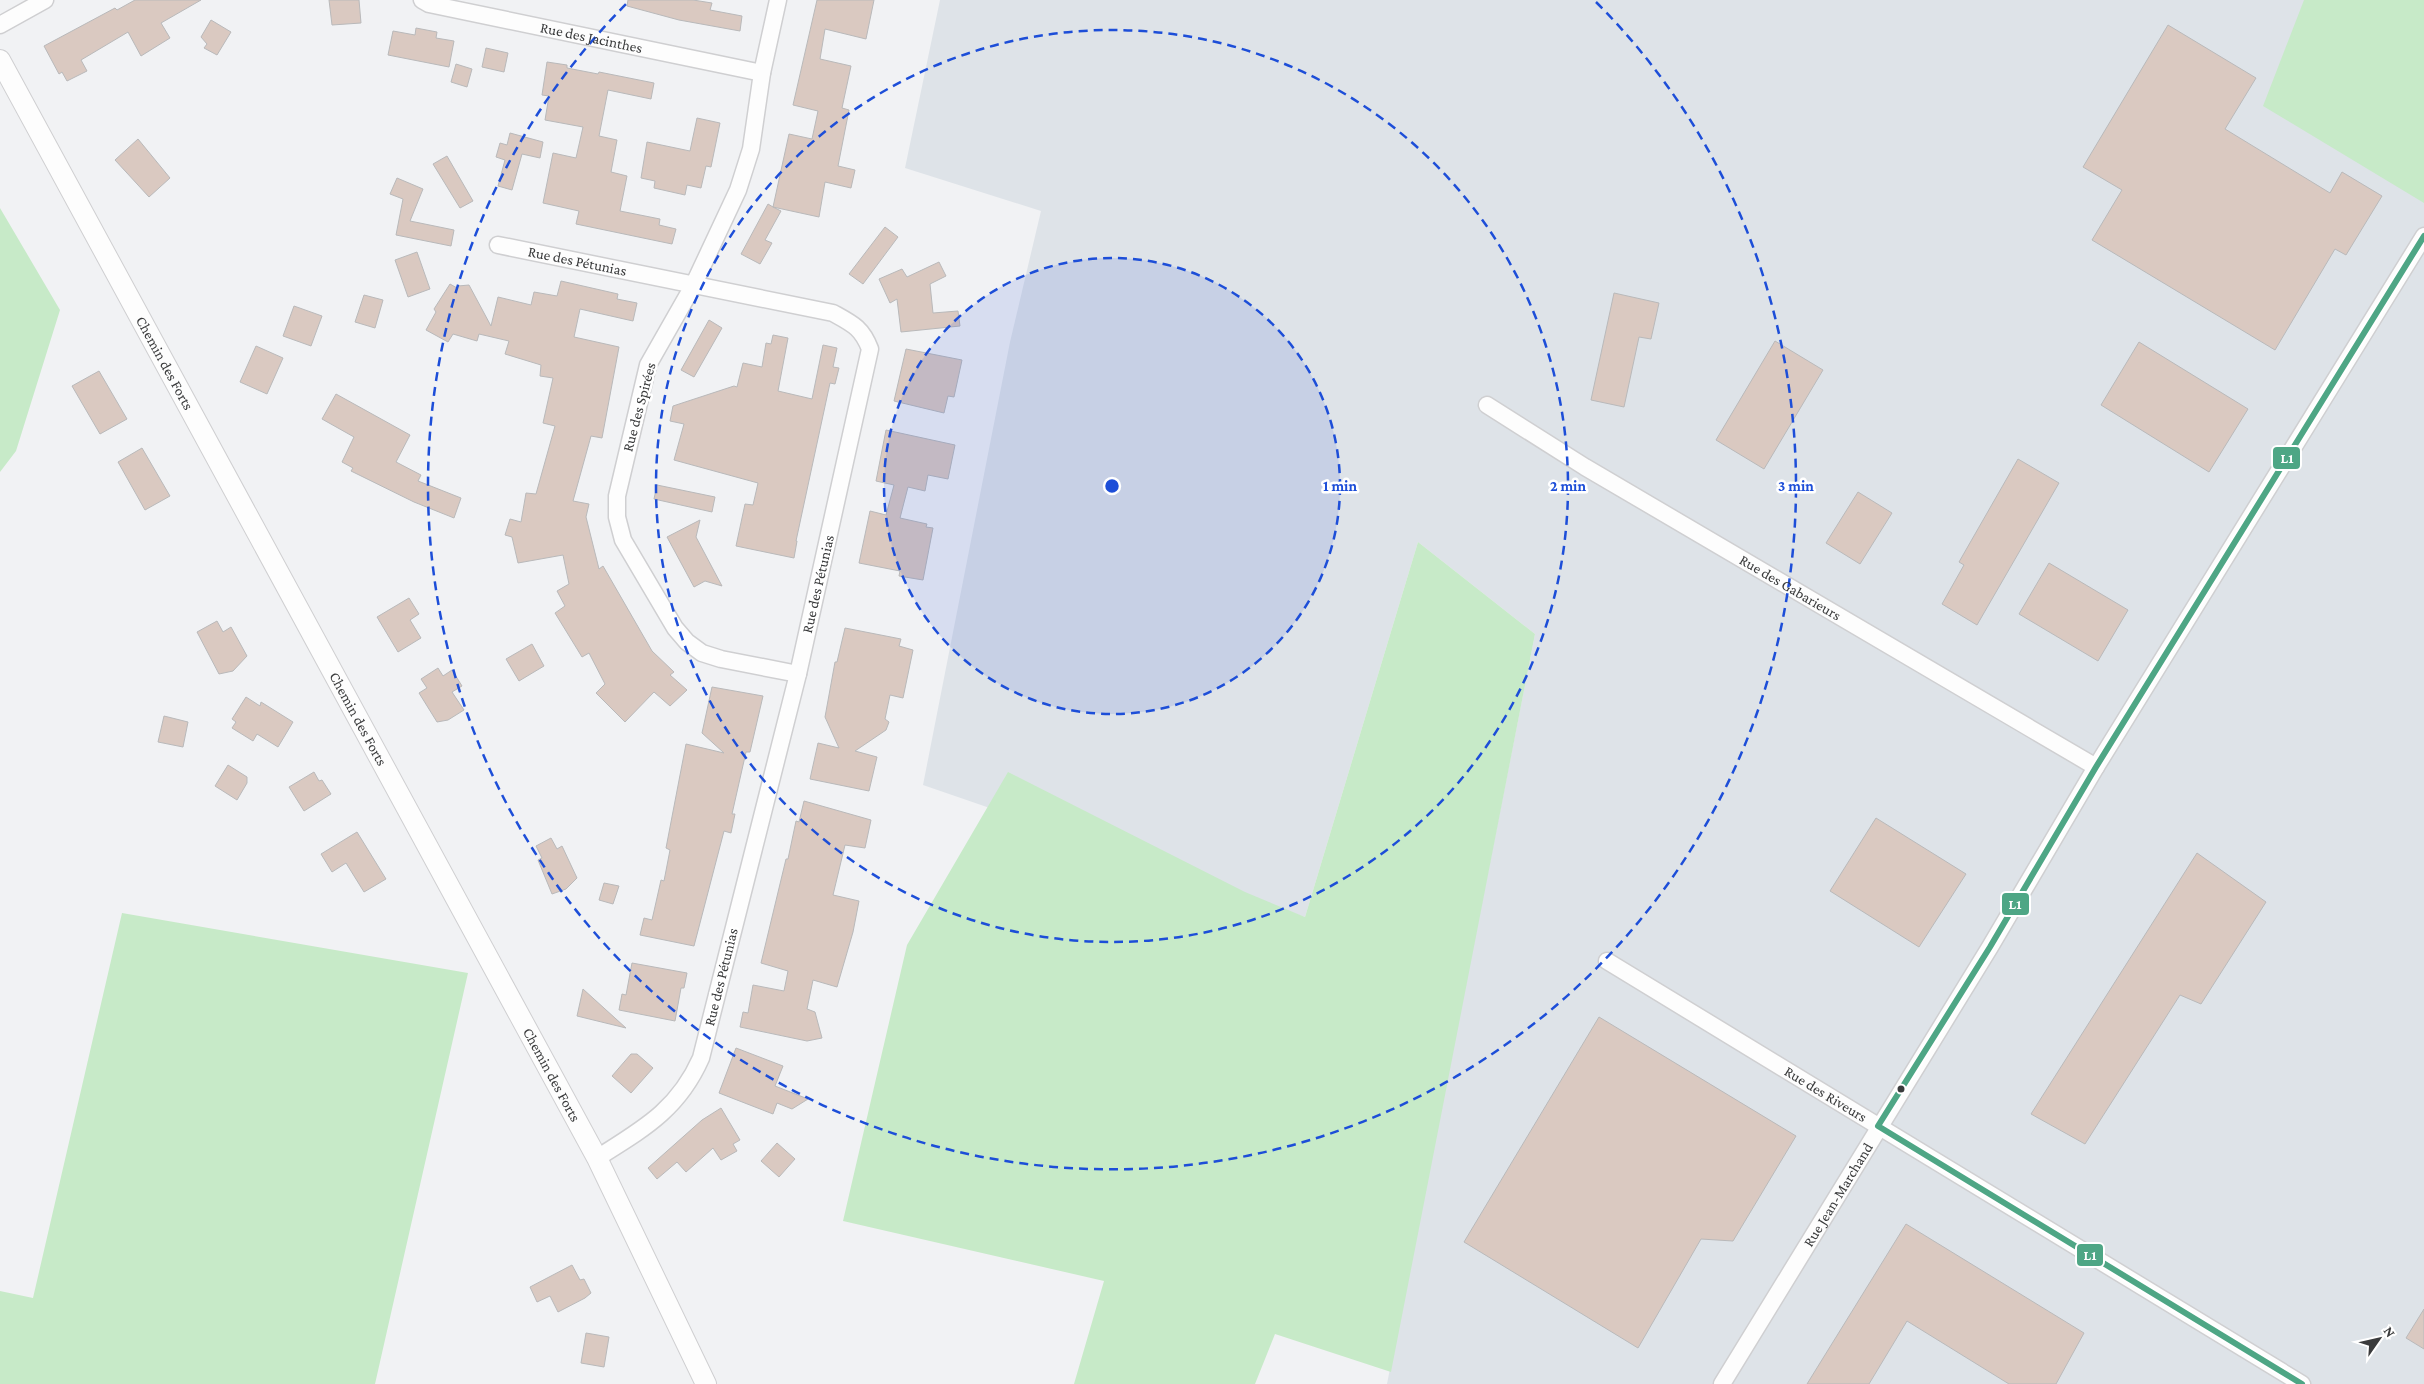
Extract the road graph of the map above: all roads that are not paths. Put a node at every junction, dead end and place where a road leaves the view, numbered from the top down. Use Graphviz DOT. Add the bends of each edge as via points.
graph roads {
  1 [pos="45,0"];
  2 [pos="422,0"];
  3 [pos="778,0"];
  4 [pos="0,25"];
  5 [pos="0,60"];
  6 [pos="762,73"];
  7 [pos="2424,236"];
  8 [pos="498,245"];
  9 [pos="693,286"];
  10 [pos="1486,405"];
  11 [pos="798,674"];
  12 [pos="2096,767"];
  13 [pos="1607,961"];
  14 [pos="1878,1126"];
  15 [pos="597,1158"];
  16 [pos="706,1384"];
  17 [pos="1722,1384"];
  18 [pos="2302,1384"];
  1 -- 4 [label="street"];
  2 -- 6 [label="street, Rue des Jacinthes"];
  3 -- 6 [label="street, Rue des Spirées"];
  5 -- 15 [label="street, Chemin des Forts"];
  6 -- 9 [label="street, Rue des Spirées" via="751,149 738,190"];
  7 -- 12 [label="street, Rue Jean-Marchand"];
  8 -- 9 [label="street, Rue des Pétunias"];
  9 -- 11 [label="street, Rue des Spirées" via="648,364 617,496 621,532 675,628 687,642 702,653 721,659"];
  9 -- 11 [label="street, Rue des Pétunias" via="833,313 864,334 870,349"];
  10 -- 12 [label="street, Rue des Gabarieurs" via="1585,467"];
  11 -- 15 [label="street, Rue des Pétunias" via="701,1058 691,1081 673,1104 642,1130"];
  12 -- 14 [label="street, Rue Jean-Marchand"];
  13 -- 14 [label="street, Rue des Riveurs"];
  14 -- 17 [label="street, Rue Jean-Marchand"];
  14 -- 18 [label="street, Rue des Riveurs"];
  15 -- 16 [label="street, Chemin des Forts"];
}
